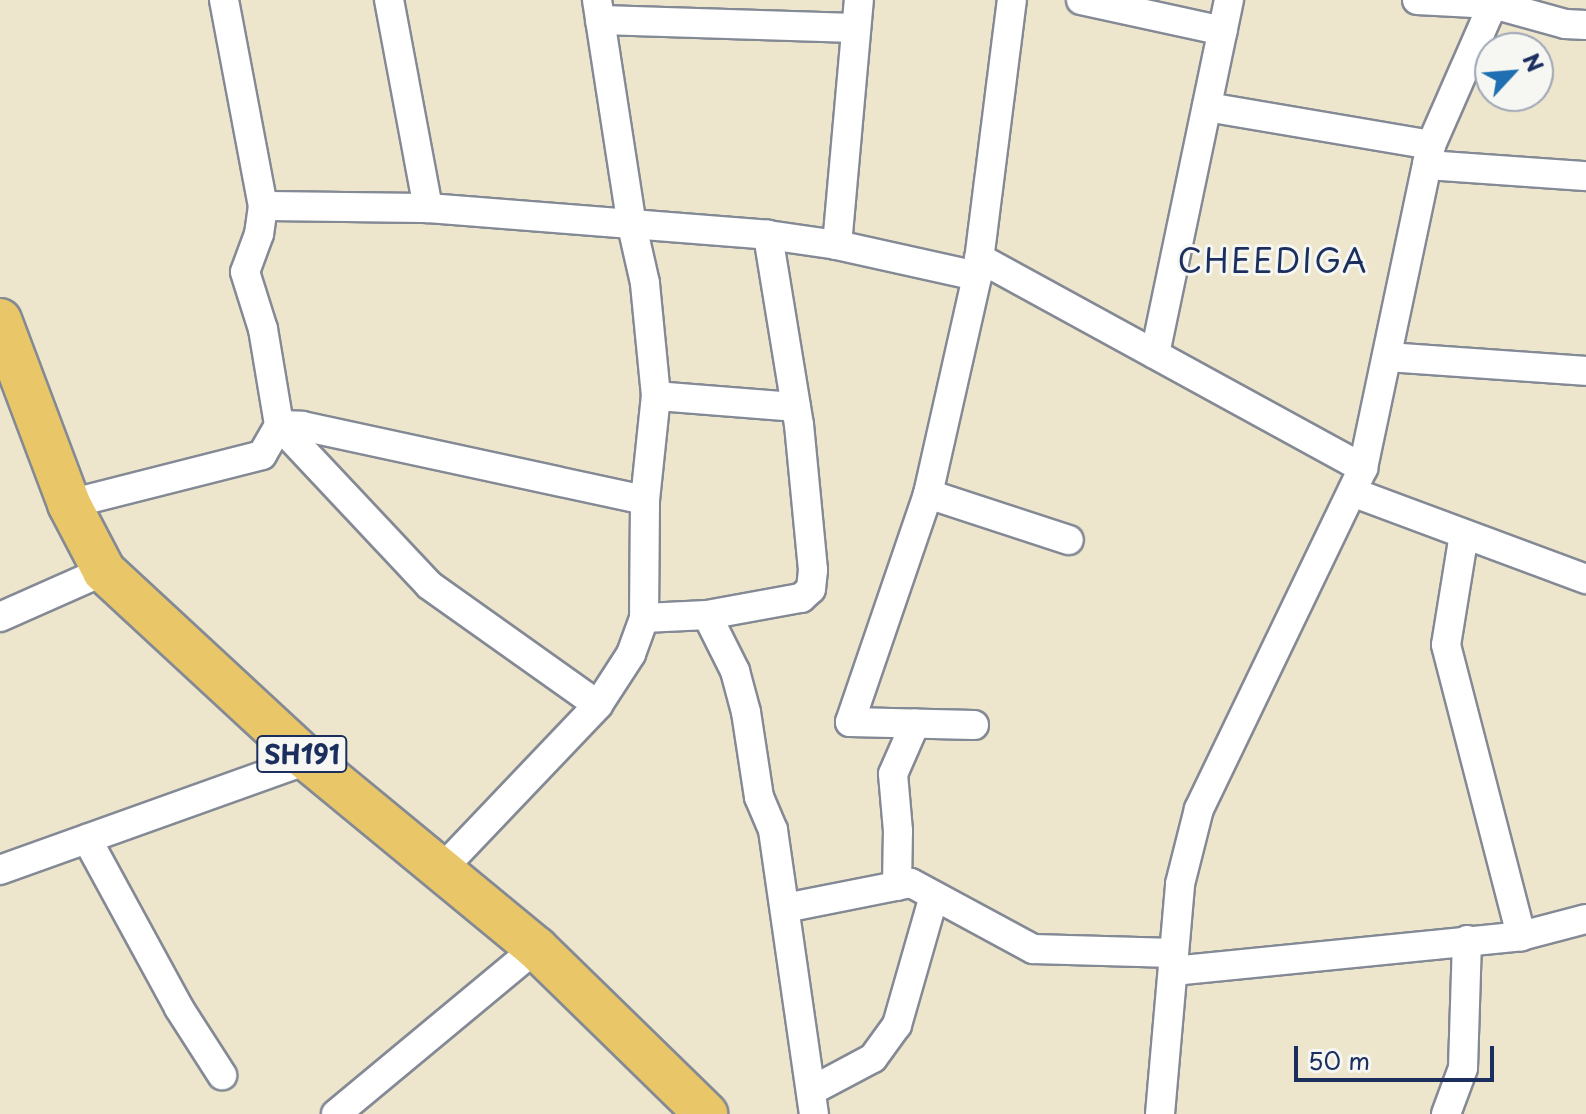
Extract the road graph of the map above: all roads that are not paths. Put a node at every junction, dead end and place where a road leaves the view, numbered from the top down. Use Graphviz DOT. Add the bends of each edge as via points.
graph roads {
  1 [pos="224,0"];
  2 [pos="389,0"];
  3 [pos="1012,0"];
  4 [pos="1081,0"];
  5 [pos="1229,0"];
  6 [pos="1418,0"];
  7 [pos="1493,4"];
  8 [pos="598,10"];
  9 [pos="858,14"];
  10 [pos="1572,16"];
  11 [pos="1223,31"];
  12 [pos="1207,107"];
  13 [pos="1429,155"];
  14 [pos="1586,176"];
  15 [pos="263,206"];
  16 [pos="428,208"];
  17 [pos="632,226"];
  18 [pos="768,235"];
  19 [pos="837,245"];
  20 [pos="978,267"];
  21 [pos="0,320"];
  22 [pos="1155,354"];
  23 [pos="1387,357"];
  24 [pos="1586,371"];
  25 [pos="656,396"];
  26 [pos="796,407"];
  27 [pos="279,425"];
  28 [pos="1357,480"];
  29 [pos="928,494"];
  30 [pos="645,500"];
  31 [pos="69,504"];
  32 [pos="1464,534"];
  33 [pos="1069,540"];
  34 [pos="104,571"];
  35 [pos="1586,579"];
  36 [pos="707,615"];
  37 [pos="0,617"];
  38 [pos="644,618"];
  39 [pos="598,705"];
  40 [pos="915,724"];
  41 [pos="974,725"];
  42 [pos="308,760"];
  43 [pos="87,839"];
  44 [pos="0,870"];
  45 [pos="441,870"];
  46 [pos="897,886"];
  47 [pos="934,896"];
  48 [pos="785,908"];
  49 [pos="1586,919"];
  50 [pos="1521,936"];
  51 [pos="1467,940"];
  52 [pos="536,948"];
  53 [pos="1173,962"];
  54 [pos="222,1075"];
  55 [pos="812,1103"];
  56 [pos="336,1114"];
  57 [pos="706,1114"];
  58 [pos="1160,1114"];
  59 [pos="1446,1114"];
  1 -- 15 [label="street"];
  2 -- 16 [label="street"];
  3 -- 20 [label="street"];
  4 -- 11 [label="street"];
  5 -- 11 [label="street"];
  6 -- 7 [label="street"];
  7 -- 10 [label="street"];
  7 -- 13 [label="street"];
  8 -- 9 [label="street"];
  8 -- 17 [label="street"];
  9 -- 19 [label="street"];
  11 -- 12 [label="street"];
  12 -- 13 [label="street"];
  12 -- 22 [label="street"];
  13 -- 14 [label="street"];
  13 -- 23 [label="street"];
  15 -- 16 [label="street"];
  15 -- 27 [label="street" via="245,272 263,329"];
  16 -- 17 [label="street"];
  17 -- 18 [label="street"];
  17 -- 25 [label="street" via="645,283"];
  18 -- 19 [label="street"];
  18 -- 26 [label="street"];
  19 -- 20 [label="street"];
  20 -- 22 [label="street"];
  20 -- 29 [label="street"];
  21 -- 31 [label="main road, SH191"];
  22 -- 28 [label="street"];
  23 -- 24 [label="street"];
  23 -- 28 [label="street"];
  25 -- 26 [label="street"];
  25 -- 30 [label="street"];
  26 -- 36 [label="street" via="811,589 801,598"];
  27 -- 30 [label="street"];
  27 -- 31 [label="street" via="262,455"];
  27 -- 39 [label="street" via="429,585"];
  28 -- 32 [label="street"];
  28 -- 53 [label="street" via="1199,809 1180,884"];
  29 -- 33 [label="street"];
  29 -- 40 [label="street" via="850,722"];
  30 -- 38 [label="street"];
  31 -- 34 [label="main road, SH191"];
  32 -- 35 [label="street"];
  32 -- 50 [label="street" via="1446,645"];
  34 -- 37 [label="street"];
  34 -- 42 [label="main road, SH191"];
  36 -- 38 [label="street"];
  36 -- 48 [label="street" via="735,671 746,712"];
  38 -- 39 [label="street" via="631,654"];
  39 -- 45 [label="street"];
  40 -- 41 [label="street"];
  40 -- 46 [label="street" via="893,774"];
  42 -- 43 [label="street"];
  42 -- 45 [label="main road, SH191"];
  43 -- 44 [label="street"];
  43 -- 54 [label="street" via="179,1008"];
  45 -- 52 [label="main road, SH191"];
  46 -- 47 [label="street" via="911,883"];
  46 -- 48 [label="street"];
  47 -- 53 [label="street" via="1033,949"];
  47 -- 55 [label="street" via="897,1025 873,1058"];
  48 -- 55 [label="street"];
  49 -- 50 [label="street"];
  50 -- 51 [label="street"];
  51 -- 53 [label="street"];
  51 -- 59 [label="street" via="1463,1068"];
  52 -- 56 [label="street"];
  52 -- 57 [label="main road, SH191"];
  53 -- 58 [label="street"];
}
